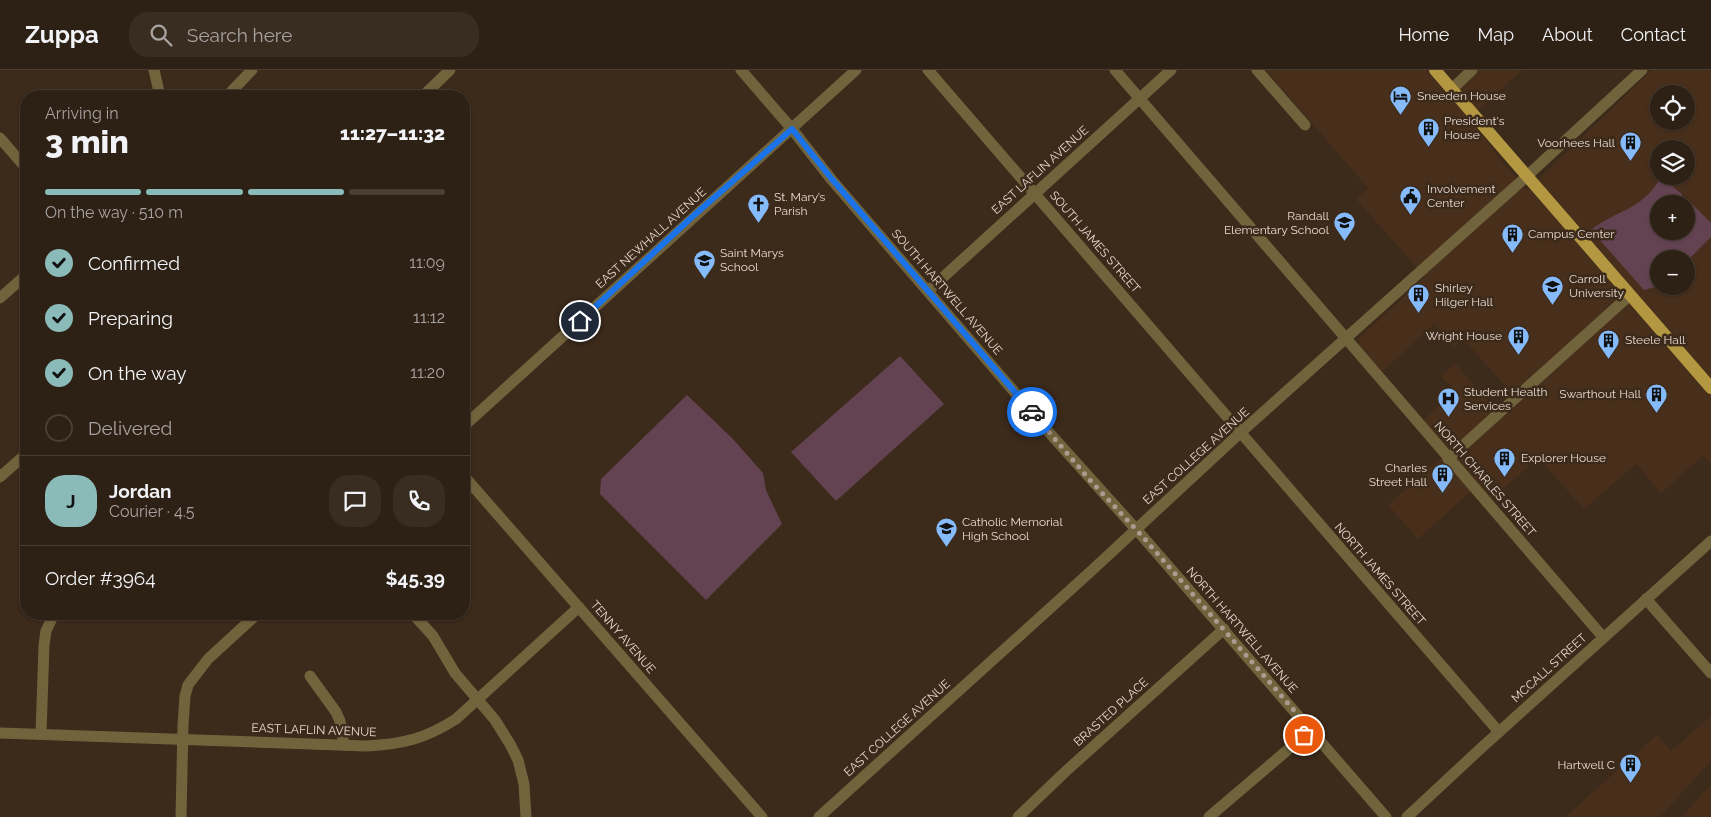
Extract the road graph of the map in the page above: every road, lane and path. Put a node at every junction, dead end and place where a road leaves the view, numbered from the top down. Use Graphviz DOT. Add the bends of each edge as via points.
graph roads {
  1 [pos="154,70"];
  2 [pos="252,70"];
  3 [pos="450,70"];
  4 [pos="741,70"];
  5 [pos="856,70"];
  6 [pos="928,70"];
  7 [pos="1115,70"];
  8 [pos="1171,70"];
  9 [pos="1257,70"];
  10 [pos="1435,70"];
  11 [pos="1472,70"];
  12 [pos="1642,70"];
  13 [pos="159,90"];
  14 [pos="233,90"];
  15 [pos="429,90"];
  16 [pos="1452,90"];
  17 [pos="1139,99"];
  18 [pos="1305,125"];
  19 [pos="792,129"];
  20 [pos="0,138"];
  21 [pos="20,161"];
  22 [pos="1527,176"];
  23 [pos="1034,194"];
  24 [pos="20,280"];
  25 [pos="928,291"];
  26 [pos="1630,295"];
  27 [pos="0,298"];
  28 [pos="1345,339"];
  29 [pos="1711,388"];
  30 [pos="470,421"];
  31 [pos="1240,433"];
  32 [pos="20,459"];
  33 [pos="1448,459"];
  34 [pos="0,477"];
  35 [pos="470,483"];
  36 [pos="1136,530"];
  37 [pos="1711,541"];
  38 [pos="1646,599"];
  39 [pos="579,607"];
  40 [pos="51,620"];
  41 [pos="250,620"];
  42 [pos="418,620"];
  43 [pos="1224,629"];
  44 [pos="1603,637"];
  45 [pos="1711,673"];
  46 [pos="310,676"];
  47 [pos="478,700"];
  48 [pos="1310,730"];
  49 [pos="1499,732"];
  50 [pos="0,733"];
  51 [pos="41,734"];
  52 [pos="183,740"];
  53 [pos="344,745"];
  54 [pos="181,817"];
  55 [pos="526,817"];
  56 [pos="762,817"];
  57 [pos="819,817"];
  58 [pos="1018,817"];
  59 [pos="1209,817"];
  60 [pos="1386,817"];
  61 [pos="1407,817"];
  1 -- 13 [label="street"];
  2 -- 14 [label="street"];
  3 -- 15 [label="street"];
  4 -- 19 [label="street, SOUTH HARTWELL AVENUE"];
  5 -- 19 [label="street, EAST NEWHALL AVENUE"];
  6 -- 23 [label="street, SOUTH JAMES STREET"];
  7 -- 17 [label="street, NORTH CHARLES STREET"];
  8 -- 17 [label="street, EAST LAFLIN AVENUE"];
  9 -- 18 [label="street"];
  10 -- 16 [label="main road"];
  11 -- 16 [label="street"];
  12 -- 22 [label="street, EAST COLLEGE AVENUE"];
  16 -- 22 [label="main road"];
  17 -- 23 [label="street, EAST LAFLIN AVENUE"];
  17 -- 28 [label="street, NORTH CHARLES STREET"];
  19 -- 25 [label="street, SOUTH HARTWELL AVENUE"];
  19 -- 30 [label="street, EAST NEWHALL AVENUE"];
  20 -- 21 [label="street"];
  22 -- 26 [label="main road"];
  22 -- 28 [label="street, EAST COLLEGE AVENUE"];
  23 -- 25 [label="street, EAST LAFLIN AVENUE"];
  23 -- 31 [label="street, SOUTH JAMES STREET"];
  24 -- 27 [label="street"];
  25 -- 36 [label="street, SOUTH HARTWELL AVENUE"];
  26 -- 29 [label="main road"];
  26 -- 33 [label="street"];
  28 -- 31 [label="street, EAST COLLEGE AVENUE"];
  28 -- 33 [label="street, NORTH CHARLES STREET"];
  31 -- 36 [label="street, EAST COLLEGE AVENUE"];
  31 -- 49 [label="street, NORTH JAMES STREET"];
  32 -- 34 [label="street"];
  33 -- 44 [label="street, NORTH CHARLES STREET"];
  35 -- 39 [label="street, TENNY AVENUE"];
  36 -- 43 [label="street, NORTH HARTWELL AVENUE"];
  36 -- 57 [label="street, EAST COLLEGE AVENUE"];
  37 -- 38 [label="street, MCCALL STREET"];
  38 -- 44 [label="street, MCCALL STREET"];
  38 -- 45 [label="street"];
  39 -- 47 [label="street, EAST LAFLIN AVENUE"];
  39 -- 56 [label="street, TENNY AVENUE"];
  40 -- 51 [label="street" via="44,646"];
  41 -- 52 [label="street" via="193,676 185,696"];
  42 -- 47 [label="street"];
  43 -- 48 [label="street, NORTH HARTWELL AVENUE"];
  43 -- 58 [label="street, BRASTED PLACE"];
  44 -- 49 [label="street, MCCALL STREET"];
  46 -- 53 [label="street" via="336,712"];
  47 -- 53 [label="street, EAST LAFLIN AVENUE" via="439,730 424,737 388,745"];
  47 -- 55 [label="street" via="504,732 518,760 524,784"];
  48 -- 59 [label="street"];
  48 -- 60 [label="street, NORTH HARTWELL AVENUE"];
  49 -- 61 [label="street, MCCALL STREET"];
  50 -- 51 [label="street, EAST LAFLIN AVENUE"];
  51 -- 52 [label="street, EAST LAFLIN AVENUE"];
  52 -- 53 [label="street, EAST LAFLIN AVENUE"];
  52 -- 54 [label="street"];
}
